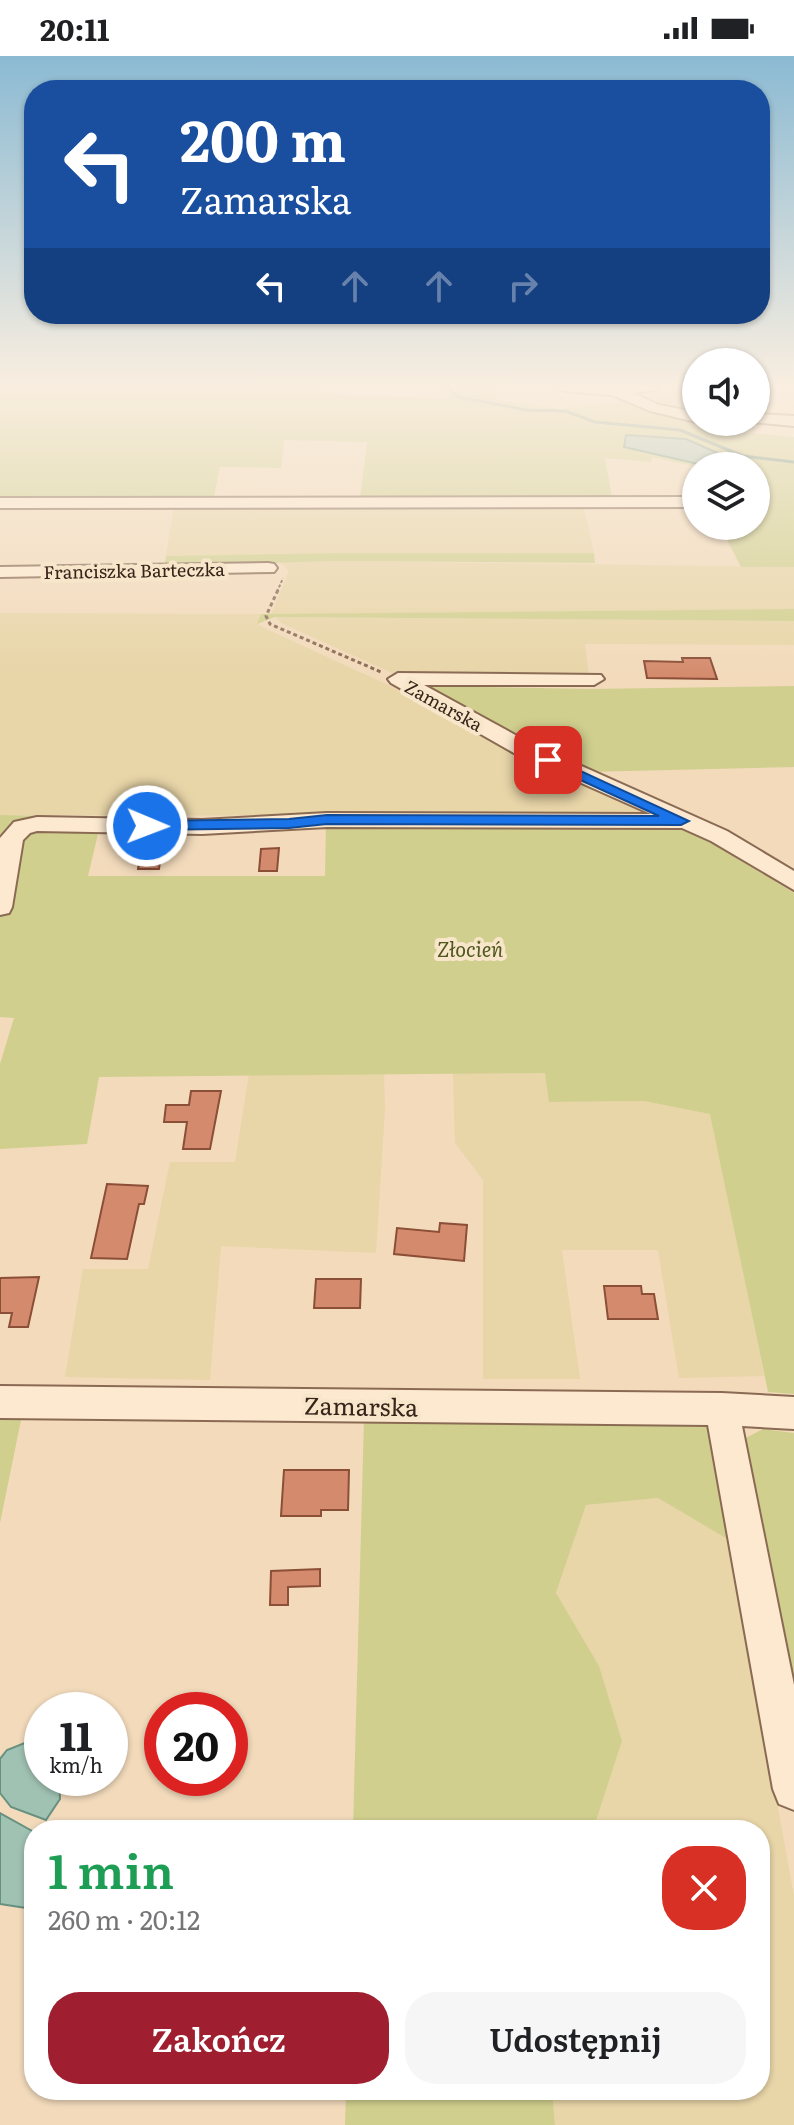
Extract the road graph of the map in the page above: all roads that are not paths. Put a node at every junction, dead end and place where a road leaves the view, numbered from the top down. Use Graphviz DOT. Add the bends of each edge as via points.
graph roads {
  1 [pos="682,502"];
  2 [pos="0,503"];
  3 [pos="268,568"];
  4 [pos="0,572"];
  5 [pos="594,679"];
  6 [pos="681,821"];
  7 [pos="794,882"];
  8 [pos="0,907"];
  9 [pos="0,1402"];
  10 [pos="722,1409"];
  11 [pos="794,1413"];
  12 [pos="794,1789"];
  1 -- 2 [label="street"];
  3 -- 4 [label="street, Franciszka Barteczka"];
  5 -- 6 [label="street, Zamarska" via="398,679 522,748"];
  6 -- 7 [label="street, Zamarska" via="719,836"];
  6 -- 8 [label="street" via="37,824 22,827 12,838"];
  9 -- 10 [label="street, Zamarska"];
  10 -- 11 [label="street, Zamarska"];
  10 -- 12 [label="street"];
}
